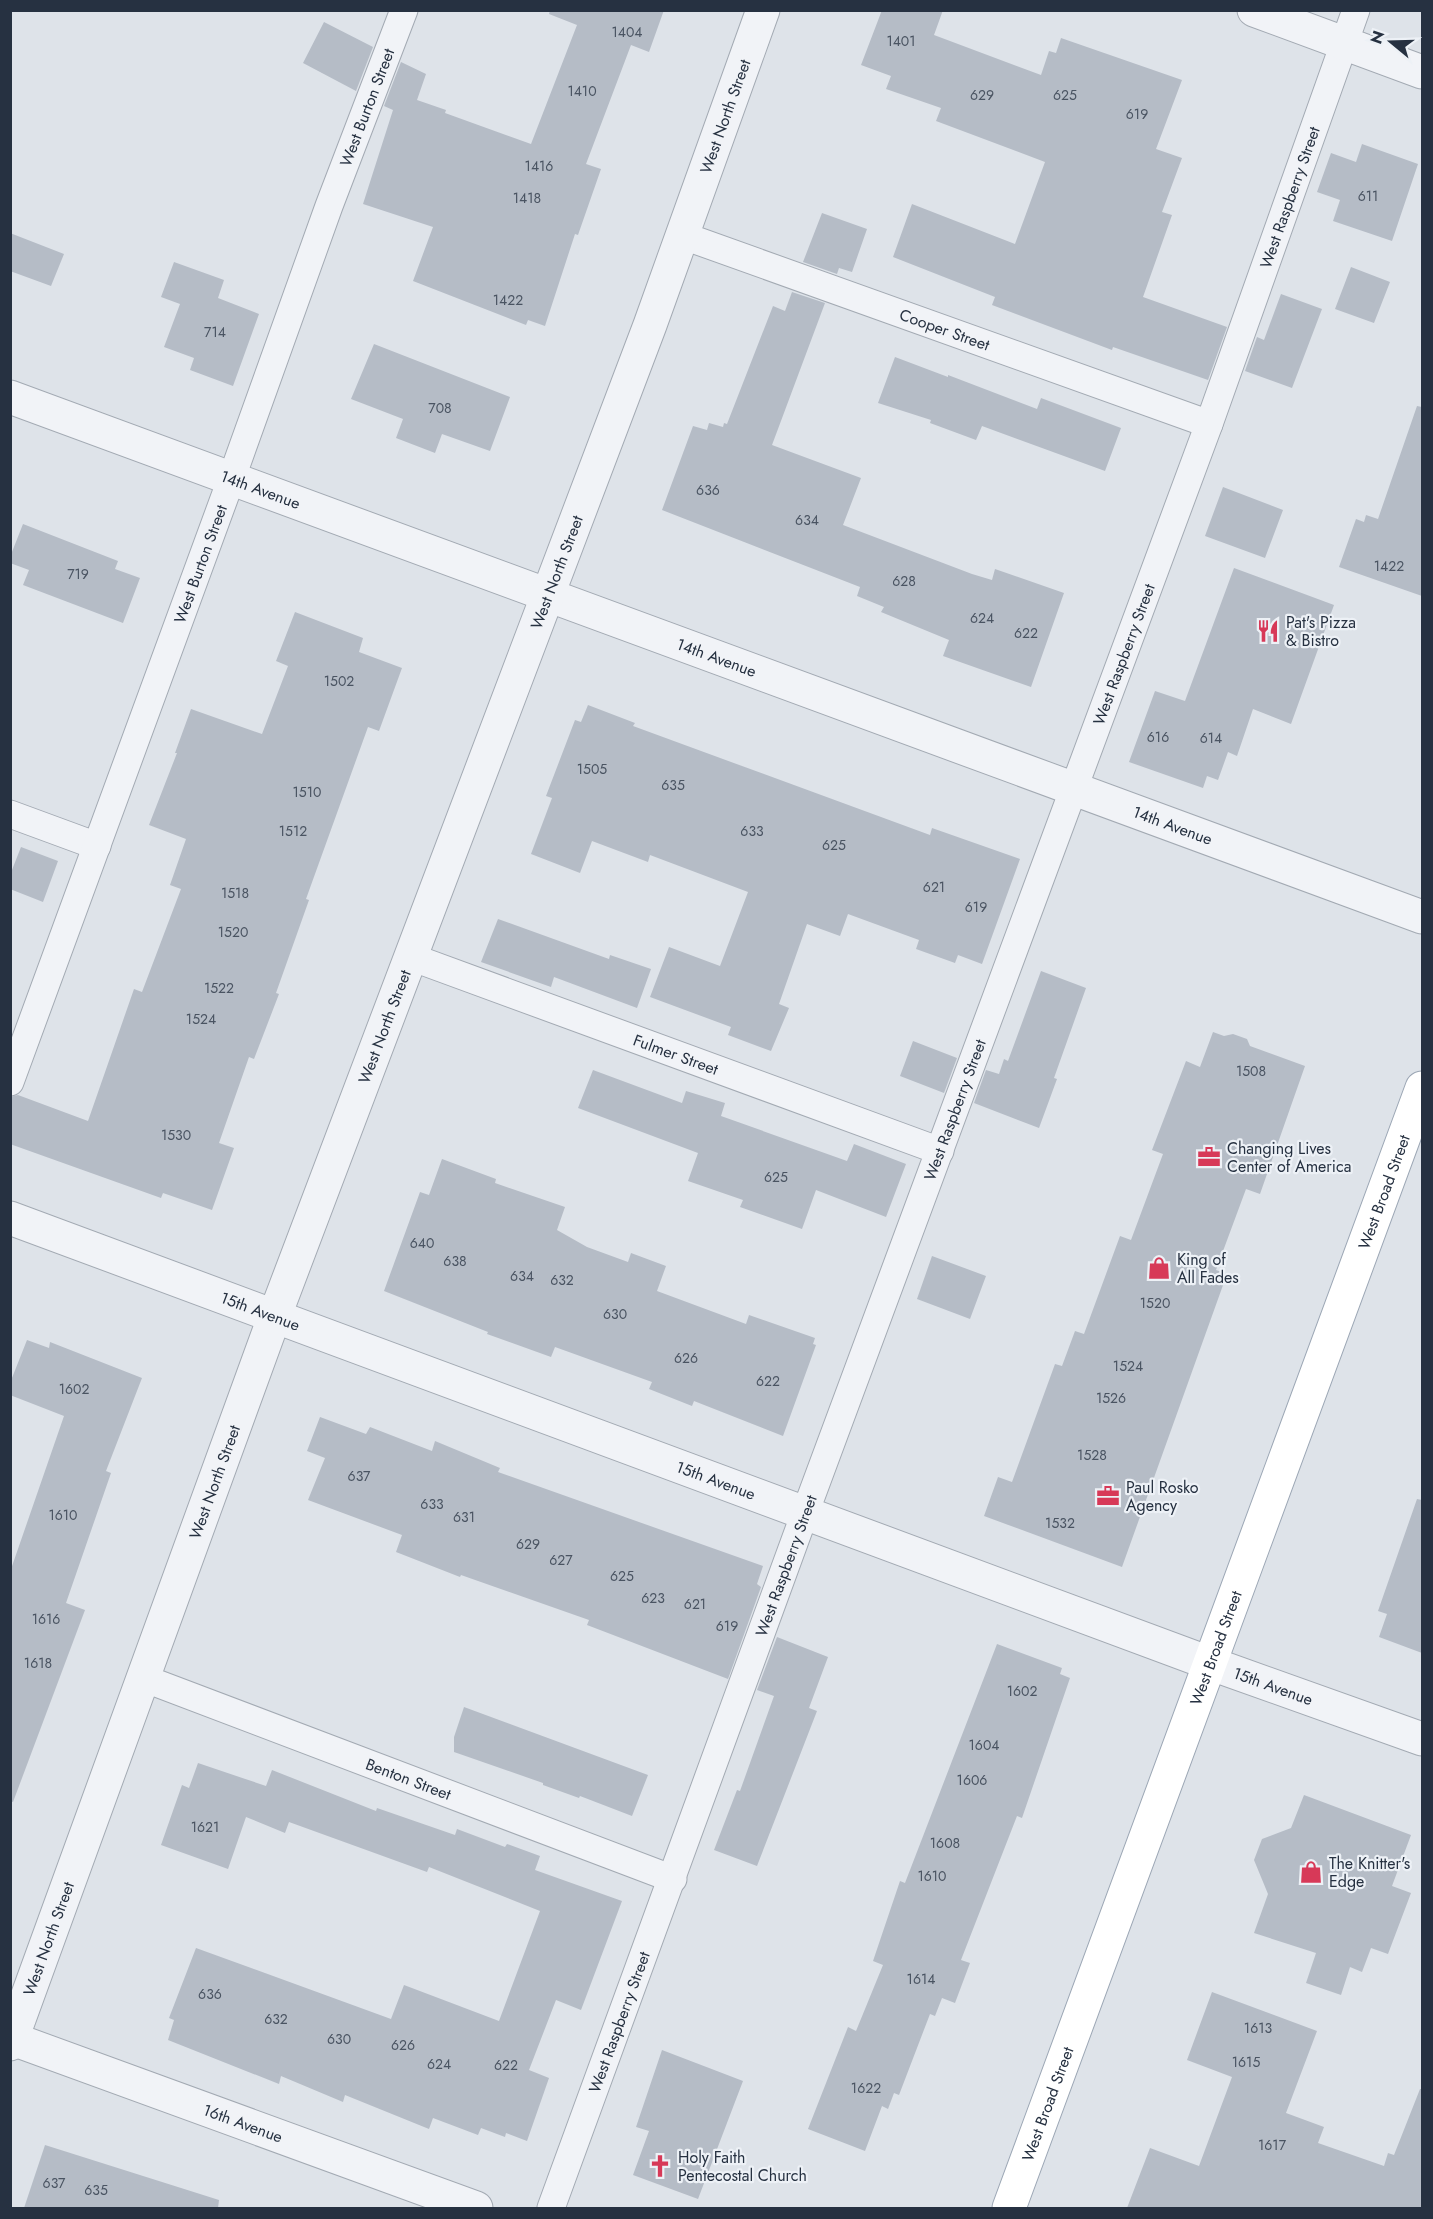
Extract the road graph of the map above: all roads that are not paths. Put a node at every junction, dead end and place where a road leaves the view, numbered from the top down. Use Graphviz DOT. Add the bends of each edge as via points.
graph roads {
  1 [pos="404,10"];
  2 [pos="763,10"];
  3 [pos="1254,10"];
  4 [pos="1356,10"];
  5 [pos="1344,44"];
  6 [pos="1422,72"];
  7 [pos="681,236"];
  8 [pos="10,397"];
  9 [pos="1209,424"];
  10 [pos="232,477"];
  11 [pos="548,594"];
  12 [pos="1074,789"];
  13 [pos="10,814"];
  14 [pos="97,846"];
  15 [pos="1422,917"];
  16 [pos="411,957"];
  17 [pos="10,1082"];
  18 [pos="1422,1088"];
  19 [pos="940,1152"];
  20 [pos="10,1218"];
  21 [pos="275,1315"];
  22 [pos="805,1513"];
  23 [pos="1209,1663"];
  24 [pos="143,1678"];
  25 [pos="1422,1739"];
  26 [pos="673,1879"];
  27 [pos="11,2040"];
  28 [pos="476,2208"];
  29 [pos="551,2208"];
  30 [pos="1009,2208"];
  1 -- 10 [label="lane, West Burton Street"];
  2 -- 7 [label="street, West North Street"];
  3 -- 5 [label="street"];
  4 -- 5 [label="lane, West Raspberry Street"];
  5 -- 6 [label="street"];
  5 -- 9 [label="lane, West Raspberry Street"];
  7 -- 9 [label="lane, Cooper Street"];
  7 -- 11 [label="street, West North Street"];
  8 -- 10 [label="street, 14th Avenue"];
  9 -- 12 [label="lane, West Raspberry Street"];
  10 -- 11 [label="street, 14th Avenue"];
  10 -- 14 [label="lane, West Burton Street"];
  11 -- 12 [label="street, 14th Avenue"];
  11 -- 16 [label="street, West North Street"];
  12 -- 15 [label="street, 14th Avenue"];
  12 -- 19 [label="lane, West Raspberry Street"];
  13 -- 14 [label="lane"];
  14 -- 17 [label="lane, West Burton Street"];
  16 -- 19 [label="lane, Fulmer Street"];
  16 -- 21 [label="street, West North Street"];
  18 -- 23 [label="main road, West Broad Street"];
  19 -- 22 [label="lane, West Raspberry Street"];
  20 -- 21 [label="street, 15th Avenue"];
  21 -- 22 [label="street, 15th Avenue"];
  21 -- 24 [label="street, West North Street"];
  22 -- 23 [label="street, 15th Avenue"];
  22 -- 26 [label="lane, West Raspberry Street"];
  23 -- 25 [label="street, 15th Avenue"];
  23 -- 30 [label="main road, West Broad Street"];
  24 -- 26 [label="lane, Benton Street"];
  24 -- 27 [label="street, West North Street"];
  26 -- 29 [label="lane, West Raspberry Street"];
  27 -- 28 [label="street, 16th Avenue"];
}
